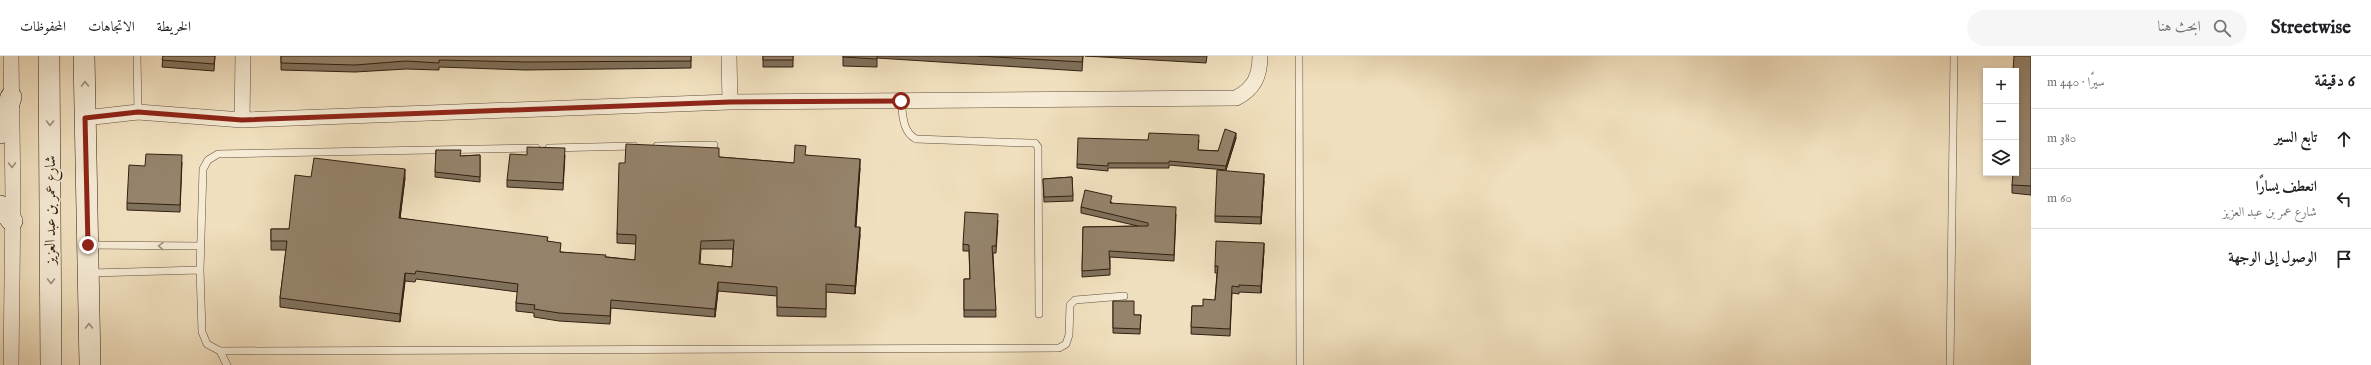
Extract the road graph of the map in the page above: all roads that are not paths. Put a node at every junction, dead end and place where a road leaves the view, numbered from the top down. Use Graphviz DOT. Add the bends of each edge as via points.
graph roads {
  1 [pos="10,56"];
  2 [pos="49,56"];
  3 [pos="84,56"];
  4 [pos="137,56"];
  5 [pos="243,56"];
  6 [pos="729,56"];
  7 [pos="1260,56"];
  8 [pos="1299,56"];
  9 [pos="1954,56"];
  10 [pos="11,98"];
  11 [pos="901,101"];
  12 [pos="730,102"];
  13 [pos="138,112"];
  14 [pos="85,118"];
  15 [pos="242,120"];
  16 [pos="0,133"];
  17 [pos="714,145"];
  18 [pos="642,146"];
  19 [pos="650,146"];
  20 [pos="6,213"];
  21 [pos="88,245"];
  22 [pos="200,246"];
  23 [pos="200,270"];
  24 [pos="88,273"];
  25 [pos="1124,296"];
  26 [pos="1039,314"];
  27 [pos="220,351"];
  28 [pos="11,365"];
  29 [pos="51,365"];
  30 [pos="90,365"];
  31 [pos="227,365"];
  32 [pos="1300,365"];
  33 [pos="1950,365"];
  1 -- 10 [label="street"];
  2 -- 29 [label="main road, شارع عمر بن عبد العزيز, one-way"];
  14 -- 3 [label="main road, one-way"];
  4 -- 13 [label="lane"];
  5 -- 15 [label="street"];
  6 -- 12 [label="street"];
  7 -- 11 [label="street" via="1255,81 1248,92 1236,98"];
  8 -- 32 [label="lane"];
  9 -- 33 [label="lane"];
  10 -- 16 [label="main road"];
  10 -- 20 [label="street, one-way"];
  11 -- 12 [label="street"];
  11 -- 26 [label="lane" via="904,124 911,136 916,139 1035,143 1038,147"];
  12 -- 15 [label="street"];
  13 -- 14 [label="street"];
  13 -- 15 [label="street"];
  14 -- 21 [label="main road"];
  17 -- 19 [label="lane"];
  18 -- 22 [label="lane" via="218,154 208,160 203,170"];
  20 -- 28 [label="street"];
  22 -- 21 [label="lane, one-way"];
  21 -- 24 [label="main road"];
  22 -- 23 [label="lane"];
  23 -- 24 [label="lane"];
  23 -- 27 [label="lane" via="202,332 207,344"];
  30 -- 24 [label="main road, one-way"];
  25 -- 27 [label="lane" via="1075,300 1070,305 1069,335 1066,344 1059,348"];
  27 -- 31 [label="lane"];
}
